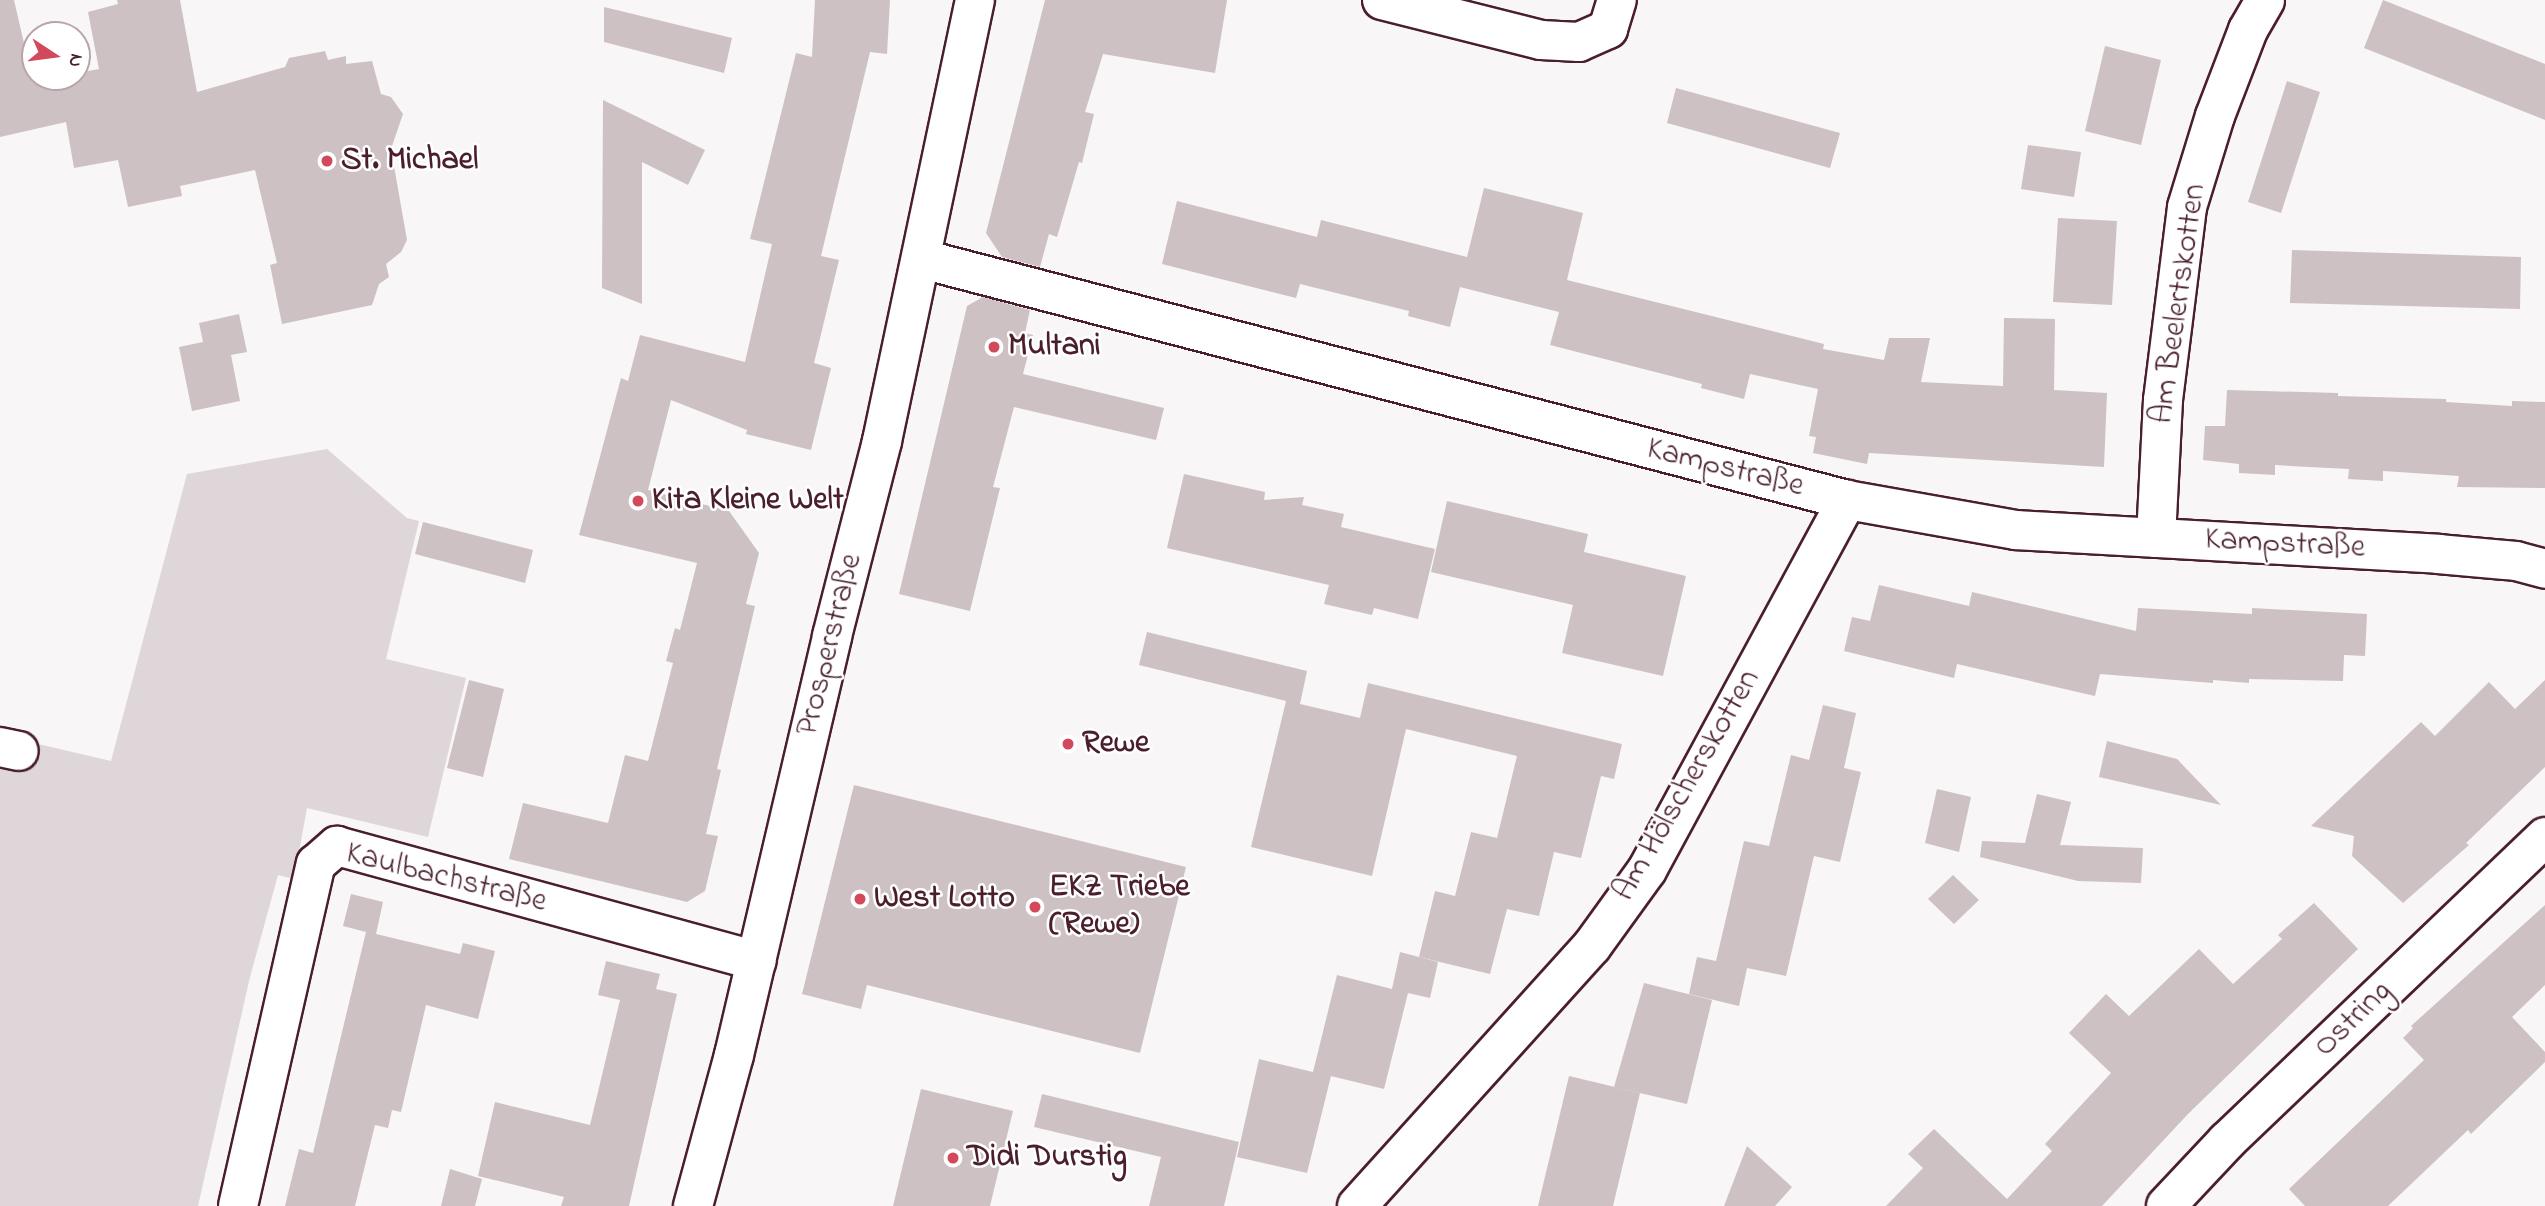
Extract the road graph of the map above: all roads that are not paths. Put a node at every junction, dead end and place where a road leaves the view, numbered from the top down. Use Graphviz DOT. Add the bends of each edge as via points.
graph roads {
  1 [pos="975,0"];
  2 [pos="1382,0"];
  3 [pos="1617,0"];
  4 [pos="2265,0"];
  5 [pos="922,259"];
  6 [pos="1847,500"];
  7 [pos="2156,538"];
  8 [pos="2545,569"];
  9 [pos="2545,837"];
  10 [pos="757,961"];
  11 [pos="238,1206"];
  12 [pos="693,1206"];
  13 [pos="1357,1206"];
  14 [pos="2166,1206"];
  1 -- 5 [label="street, Prosperstraße"];
  2 -- 3 [label="street" via="1541,40 1579,42 1608,29"];
  4 -- 7 [label="street, Am Beelertskotten" via="2248,30 2215,116 2187,207 2163,400"];
  5 -- 6 [label="street, Kampstraße"];
  5 -- 10 [label="street, Prosperstraße"];
  6 -- 7 [label="street, Kampstraße" via="2015,530"];
  6 -- 13 [label="street, Am Hölscherskotten" via="1647,870 1592,946"];
  7 -- 8 [label="street, Kampstraße" via="2438,554 2516,561"];
  9 -- 14 [label="street, Ostring" via="2227,1141"];
  10 -- 11 [label="street, Kaulbachstraße" via="337,846 316,864"];
  10 -- 12 [label="street, Prosperstraße"];
}
